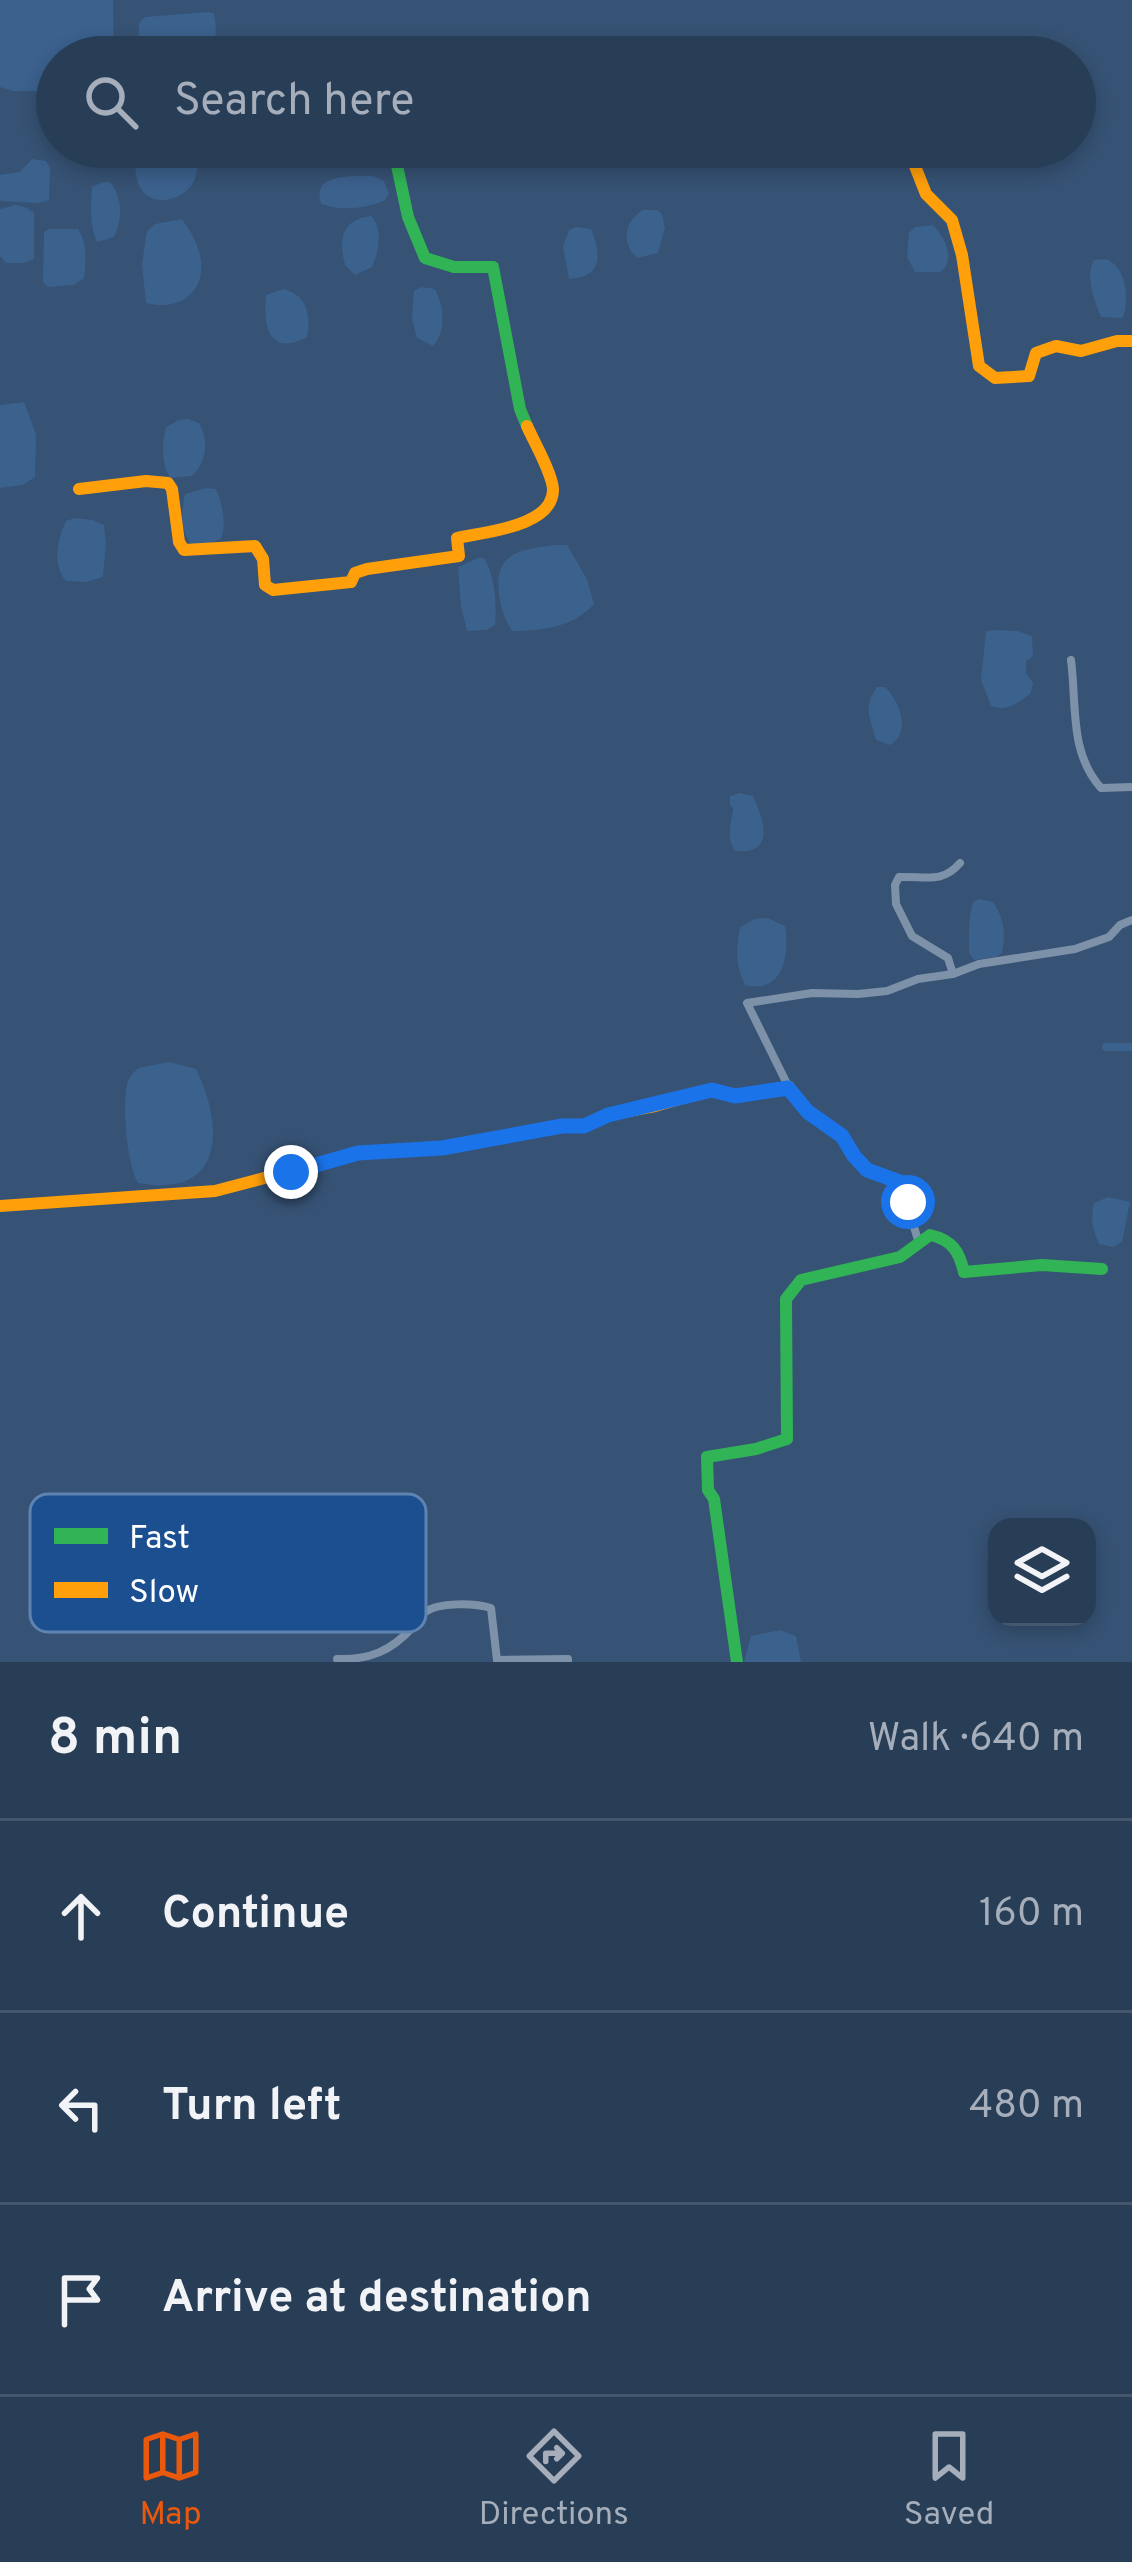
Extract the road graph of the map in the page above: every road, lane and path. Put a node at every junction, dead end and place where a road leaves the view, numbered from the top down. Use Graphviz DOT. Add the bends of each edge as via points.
graph roads {
  1 [pos="395,168"];
  2 [pos="916,168"];
  3 [pos="1132,340"];
  4 [pos="79,488"];
  5 [pos="1071,660"];
  6 [pos="1132,787"];
  7 [pos="960,863"];
  8 [pos="1132,920"];
  9 [pos="953,974"];
  10 [pos="788,1088"];
  11 [pos="0,1206"];
  12 [pos="919,1243"];
  13 [pos="1102,1269"];
  14 [pos="426,1612"];
  15 [pos="406,1632"];
  16 [pos="337,1659"];
  17 [pos="568,1662"];
  18 [pos="737,1662"];
  1 -- 4 [label="street" via="424,258 493,267 520,409 554,488 548,509 535,520 458,538 458,556 367,569 351,582 273,590 255,546 184,550 167,483"];
  2 -- 3 [label="street" via="926,194 952,220 980,366 995,378 1029,376 1036,352 1056,346 1081,351"];
  5 -- 6 [label="street" via="1074,734 1088,774 1101,788"];
  7 -- 9 [label="street" via="945,877 899,877 895,885 912,936 948,958"];
  8 -- 9 [label="street" via="1075,949"];
  9 -- 10 [label="street" via="886,991 747,1004"];
  10 -- 11 [label="street" via="735,1096 712,1090 584,1126 358,1153 215,1191"];
  10 -- 12 [label="street" via="867,1170 900,1182"];
  12 -- 13 [label="street" via="945,1238 964,1272 1042,1264"];
  12 -- 18 [label="street" via="900,1257 793,1287 786,1299 787,1439 707,1457"];
  14 -- 17 [label="street" via="491,1608 497,1660"];
  15 -- 16 [label="street" via="388,1651"];
}
